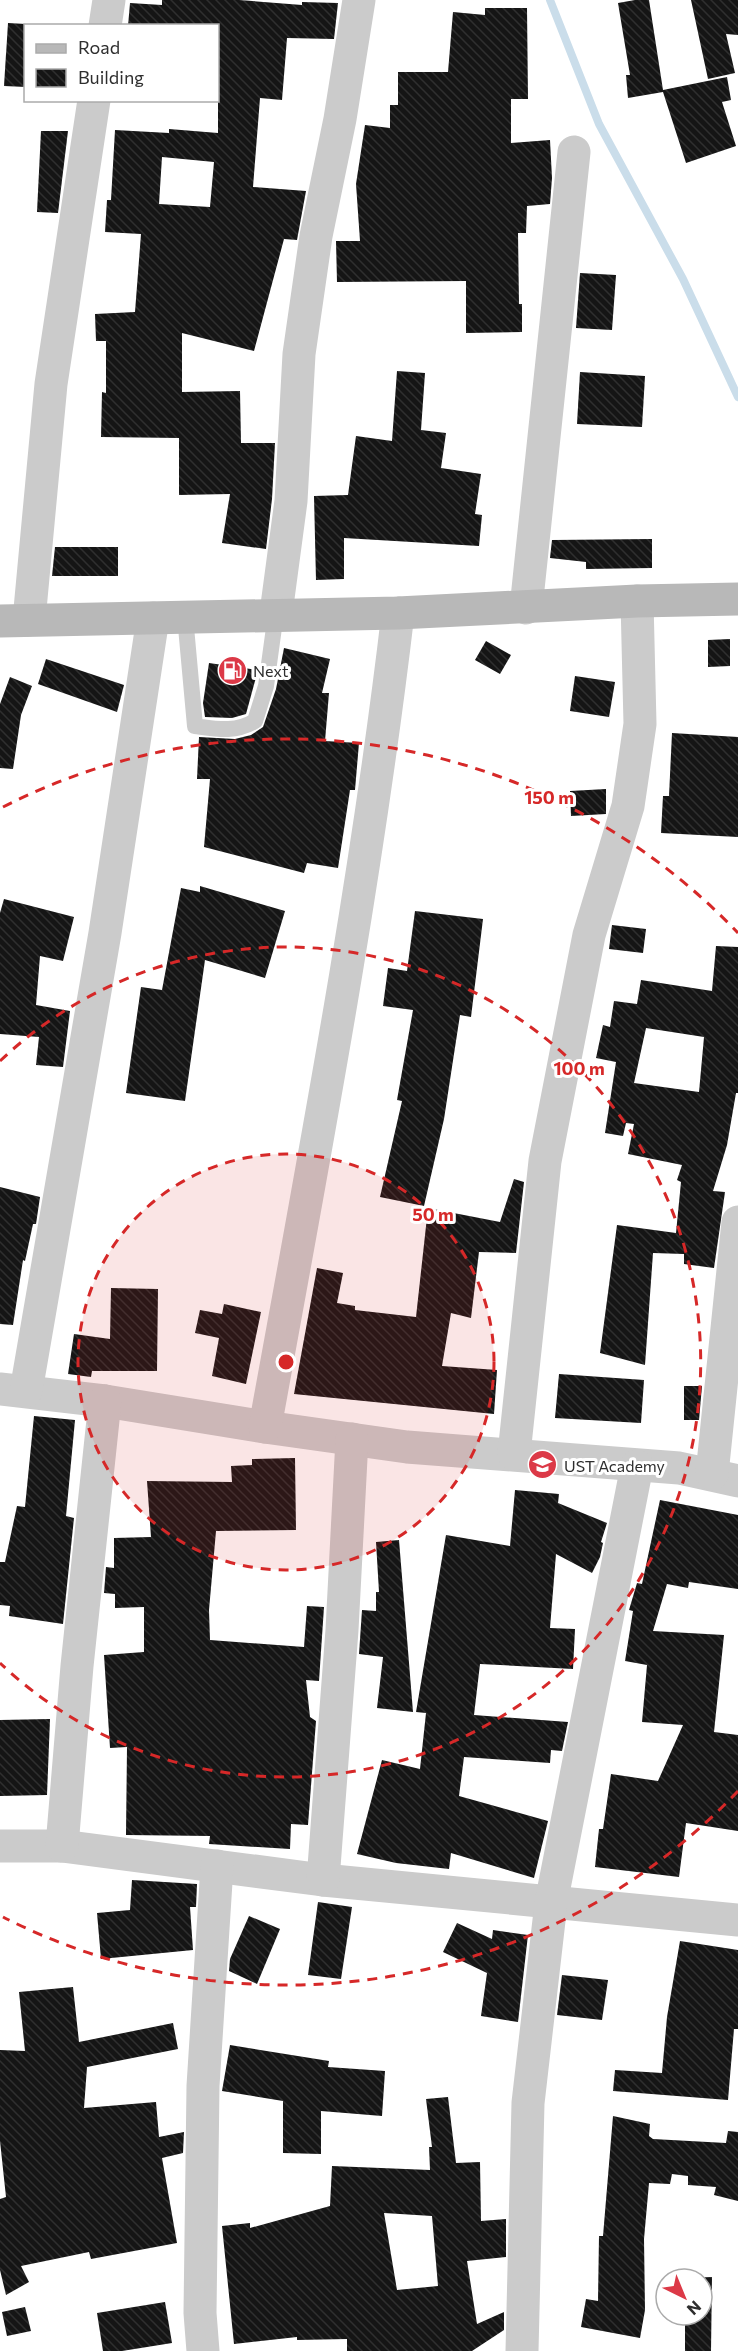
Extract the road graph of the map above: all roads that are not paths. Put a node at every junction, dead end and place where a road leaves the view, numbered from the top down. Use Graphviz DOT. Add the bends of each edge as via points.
graph roads {
  1 [pos="109,0"];
  2 [pos="359,0"];
  3 [pos="105,24"];
  4 [pos="94,102"];
  5 [pos="574,152"];
  6 [pos="738,599"];
  7 [pos="637,601"];
  8 [pos="526,608"];
  9 [pos="276,613"];
  10 [pos="398,613"];
  11 [pos="169,617"];
  12 [pos="15,621"];
  13 [pos="738,1222"];
  14 [pos="734,1314"];
  15 [pos="13,1390"];
  16 [pos="105,1401"];
  17 [pos="265,1428"];
  18 [pos="352,1439"];
  19 [pos="514,1454"];
  20 [pos="637,1466"];
  21 [pos="725,1478"];
  22 [pos="0,1846"];
  23 [pos="62,1846"];
  24 [pos="217,1866"];
  25 [pos="323,1880"];
  26 [pos="551,1903"];
  27 [pos="738,1920"];
  28 [pos="203,2351"];
  29 [pos="522,2351"];
  1 -- 3 [label="street"];
  2 -- 9 [label="street" via="299,354 291,501"];
  4 -- 12 [label="street"];
  5 -- 8 [label="street"];
  6 -- 7 [label="main road"];
  7 -- 8 [label="main road"];
  7 -- 19 [label="street" via="640,724 628,806 589,935 545,1161"];
  8 -- 10 [label="main road"];
  9 -- 10 [label="main road"];
  9 -- 11 [label="main road"];
  9 -- 11 [label="lane" via="266,686 255,721 228,731 195,726"];
  10 -- 17 [label="street" via="382,751 340,1016"];
  11 -- 12 [label="main road"];
  11 -- 15 [label="street"];
  13 -- 14 [label="street" via="733,1246"];
  14 -- 21 [label="street"];
  15 -- 16 [label="street"];
  16 -- 17 [label="street"];
  16 -- 23 [label="street"];
  17 -- 18 [label="street"];
  18 -- 19 [label="street"];
  18 -- 25 [label="street"];
  19 -- 20 [label="street"];
  20 -- 21 [label="street" via="679,1468"];
  20 -- 26 [label="street"];
  22 -- 23 [label="street"];
  23 -- 24 [label="street"];
  24 -- 25 [label="street"];
  24 -- 28 [label="street" via="203,2086"];
  25 -- 26 [label="street"];
  26 -- 27 [label="street"];
  26 -- 29 [label="street" via="528,2103"];
}
